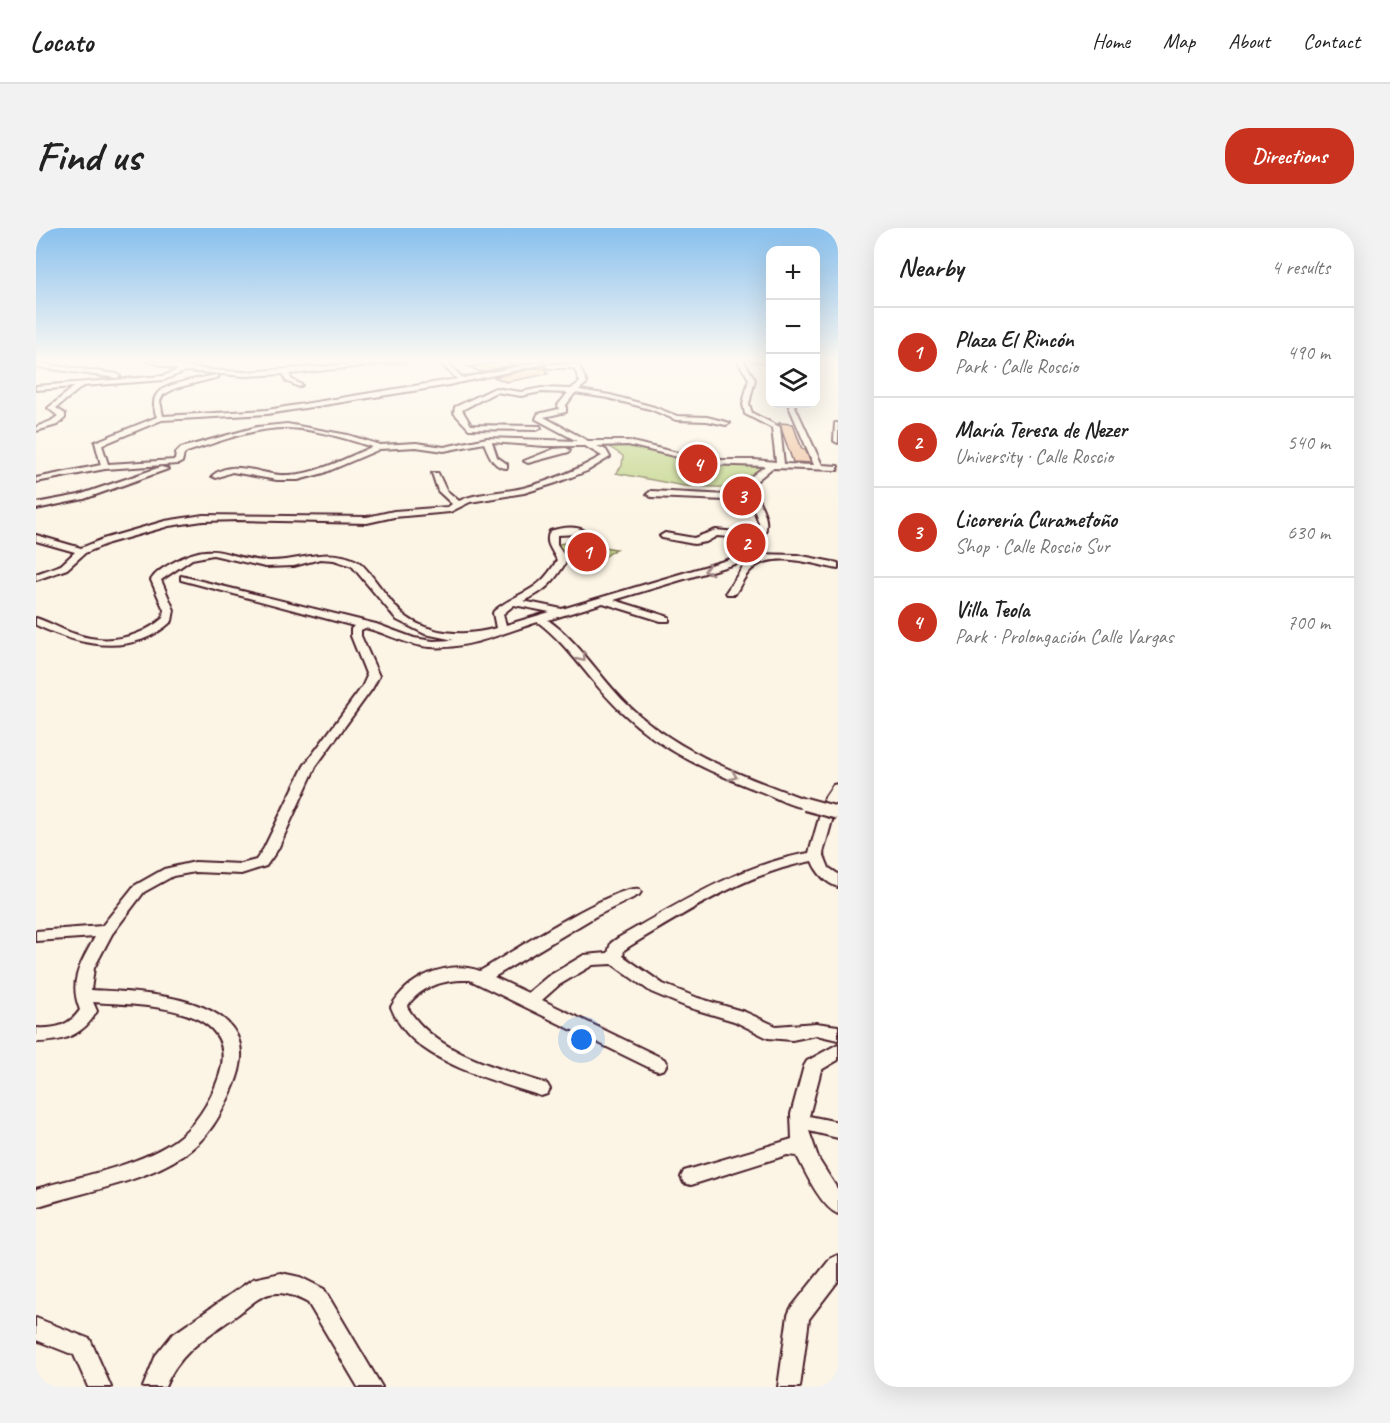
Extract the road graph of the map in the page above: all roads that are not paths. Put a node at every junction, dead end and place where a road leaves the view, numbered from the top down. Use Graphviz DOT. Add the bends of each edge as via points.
graph roads {
  1 [pos="60,414"];
  2 [pos="159,414"];
  3 [pos="220,414"];
  4 [pos="459,414"];
  5 [pos="549,414"];
  6 [pos="666,414"];
  7 [pos="751,414"];
  8 [pos="796,414"];
  9 [pos="752,417"];
  10 [pos="161,418"];
  11 [pos="744,421"];
  12 [pos="838,425"];
  13 [pos="706,426"];
  14 [pos="537,428"];
  15 [pos="36,429"];
  16 [pos="487,440"];
  17 [pos="838,441"];
  18 [pos="589,444"];
  19 [pos="379,447"];
  20 [pos="605,453"];
  21 [pos="528,461"];
  22 [pos="178,462"];
  23 [pos="778,465"];
  24 [pos="504,466"];
  25 [pos="105,467"];
  26 [pos="824,467"];
  27 [pos="838,468"];
  28 [pos="216,476"];
  29 [pos="435,476"];
  30 [pos="36,480"];
  31 [pos="651,494"];
  32 [pos="754,499"];
  33 [pos="458,505"];
  34 [pos="36,506"];
  35 [pos="580,531"];
  36 [pos="665,536"];
  37 [pos="760,537"];
  38 [pos="36,538"];
  39 [pos="82,551"];
  40 [pos="747,557"];
  41 [pos="760,559"];
  42 [pos="838,566"];
  43 [pos="36,577"];
  44 [pos="184,578"];
  45 [pos="731,592"];
  46 [pos="603,600"];
  47 [pos="512,602"];
  48 [pos="561,612"];
  49 [pos="539,618"];
  50 [pos="665,619"];
  51 [pos="36,621"];
  52 [pos="363,625"];
  53 [pos="502,630"];
  54 [pos="485,635"];
  55 [pos="838,788"];
  56 [pos="838,813"];
  57 [pos="817,856"];
  58 [pos="838,882"];
  59 [pos="634,892"];
  60 [pos="106,931"];
  61 [pos="36,936"];
  62 [pos="615,958"];
  63 [pos="482,977"];
  64 [pos="82,995"];
  65 [pos="530,1001"];
  66 [pos="838,1033"];
  67 [pos="36,1035"];
  68 [pos="838,1051"];
  69 [pos="658,1064"];
  70 [pos="541,1089"];
  71 [pos="799,1121"];
  72 [pos="838,1130"];
  73 [pos="804,1148"];
  74 [pos="691,1177"];
  75 [pos="36,1198"];
  76 [pos="838,1205"];
  77 [pos="838,1265"];
  78 [pos="36,1329"];
  79 [pos="100,1387"];
  80 [pos="154,1387"];
  81 [pos="371,1387"];
  82 [pos="789,1387"];
  1 -- 15 [label="street" via="59,420"];
  2 -- 10 [label="street"];
  3 -- 10 [label="street"];
  4 -- 14 [label="street" via="469,427"];
  5 -- 18 [label="street" via="540,419"];
  6 -- 13 [label="street" via="730,423"];
  7 -- 9 [label="street"];
  8 -- 26 [label="street"];
  9 -- 11 [label="street"];
  9 -- 23 [label="street" via="776,427"];
  10 -- 25 [label="street" via="98,444"];
  12 -- 17 [label="street"];
  16 -- 18 [label="street"];
  16 -- 19 [label="street" via="444,448"];
  16 -- 24 [label="street" via="494,458"];
  18 -- 20 [label="street"];
  18 -- 23 [label="street" via="628,443 707,462"];
  19 -- 22 [label="street" via="348,437 272,426 184,450"];
  19 -- 28 [label="street" via="330,470 287,478 234,470"];
  20 -- 21 [label="street" via="560,450"];
  20 -- 33 [label="street" via="604,458 584,470 553,481"];
  22 -- 25 [label="street"];
  22 -- 34 [label="street" via="81,497"];
  23 -- 26 [label="street"];
  23 -- 32 [label="street" via="767,467 749,484"];
  25 -- 30 [label="street"];
  26 -- 27 [label="street"];
  29 -- 33 [label="street" via="442,491"];
  31 -- 32 [label="street"];
  32 -- 37 [label="street" via="765,525"];
  33 -- 39 [label="street" via="367,520 287,516 202,518 138,530"];
  35 -- 47 [label="street" via="552,534 553,549 562,560 549,584"];
  36 -- 37 [label="street" via="694,541 716,532"];
  37 -- 40 [label="street"];
  38 -- 39 [label="street"];
  39 -- 43 [label="street" via="64,567"];
  40 -- 41 [label="street"];
  40 -- 46 [label="street, one-way"];
  41 -- 42 [label="street" via="797,558"];
  41 -- 45 [label="street" via="746,569"];
  44 -- 52 [label="street"];
  46 -- 48 [label="street"];
  46 -- 50 [label="street"];
  47 -- 48 [label="street"];
  47 -- 53 [label="street" via="498,613"];
  48 -- 49 [label="street"];
  49 -- 53 [label="street"];
  49 -- 56 [label="street, one-way, bridge" via="562,634 620,703 658,737 702,763"];
  51 -- 54 [label="street" via="76,639 93,642 116,642 153,633 168,619 169,610 156,580 159,575 189,557 213,552 265,564 335,557 355,564 401,618 429,632 457,637"];
  52 -- 54 [label="street" via="440,646"];
  52 -- 60 [label="street" via="356,629 356,636 373,676 310,766 261,862 241,869 195,867 169,872 139,889"];
  53 -- 54 [label="street"];
  55 -- 57 [label="street" via="832,797"];
  57 -- 58 [label="street" via="823,870"];
  57 -- 62 [label="street" via="787,861 706,895 624,942 617,947"];
  59 -- 63 [label="street" via="591,912"];
  60 -- 61 [label="street"];
  60 -- 64 [label="street" via="86,968"];
  62 -- 65 [label="street" via="590,959 553,981"];
  62 -- 66 [label="street" via="666,992 732,1013 774,1033 816,1029"];
  63 -- 65 [label="street"];
  63 -- 70 [label="street" via="454,974 426,982 403,999 399,1007 402,1017 415,1032 457,1058"];
  64 -- 67 [label="street" via="89,1011 82,1023 71,1031"];
  64 -- 75 [label="street" via="188,1006 215,1019 230,1035 235,1056 210,1117 175,1150 132,1172"];
  65 -- 69 [label="street"];
  68 -- 71 [label="street" via="813,1066"];
  71 -- 72 [label="street"];
  71 -- 73 [label="street"];
  73 -- 74 [label="street" via="787,1147"];
  73 -- 76 [label="street"];
  77 -- 82 [label="street" via="799,1315"];
  78 -- 79 [label="street" via="82,1347"];
  80 -- 81 [label="street" via="164,1363 180,1343 260,1286 281,1283 316,1296"];
}
